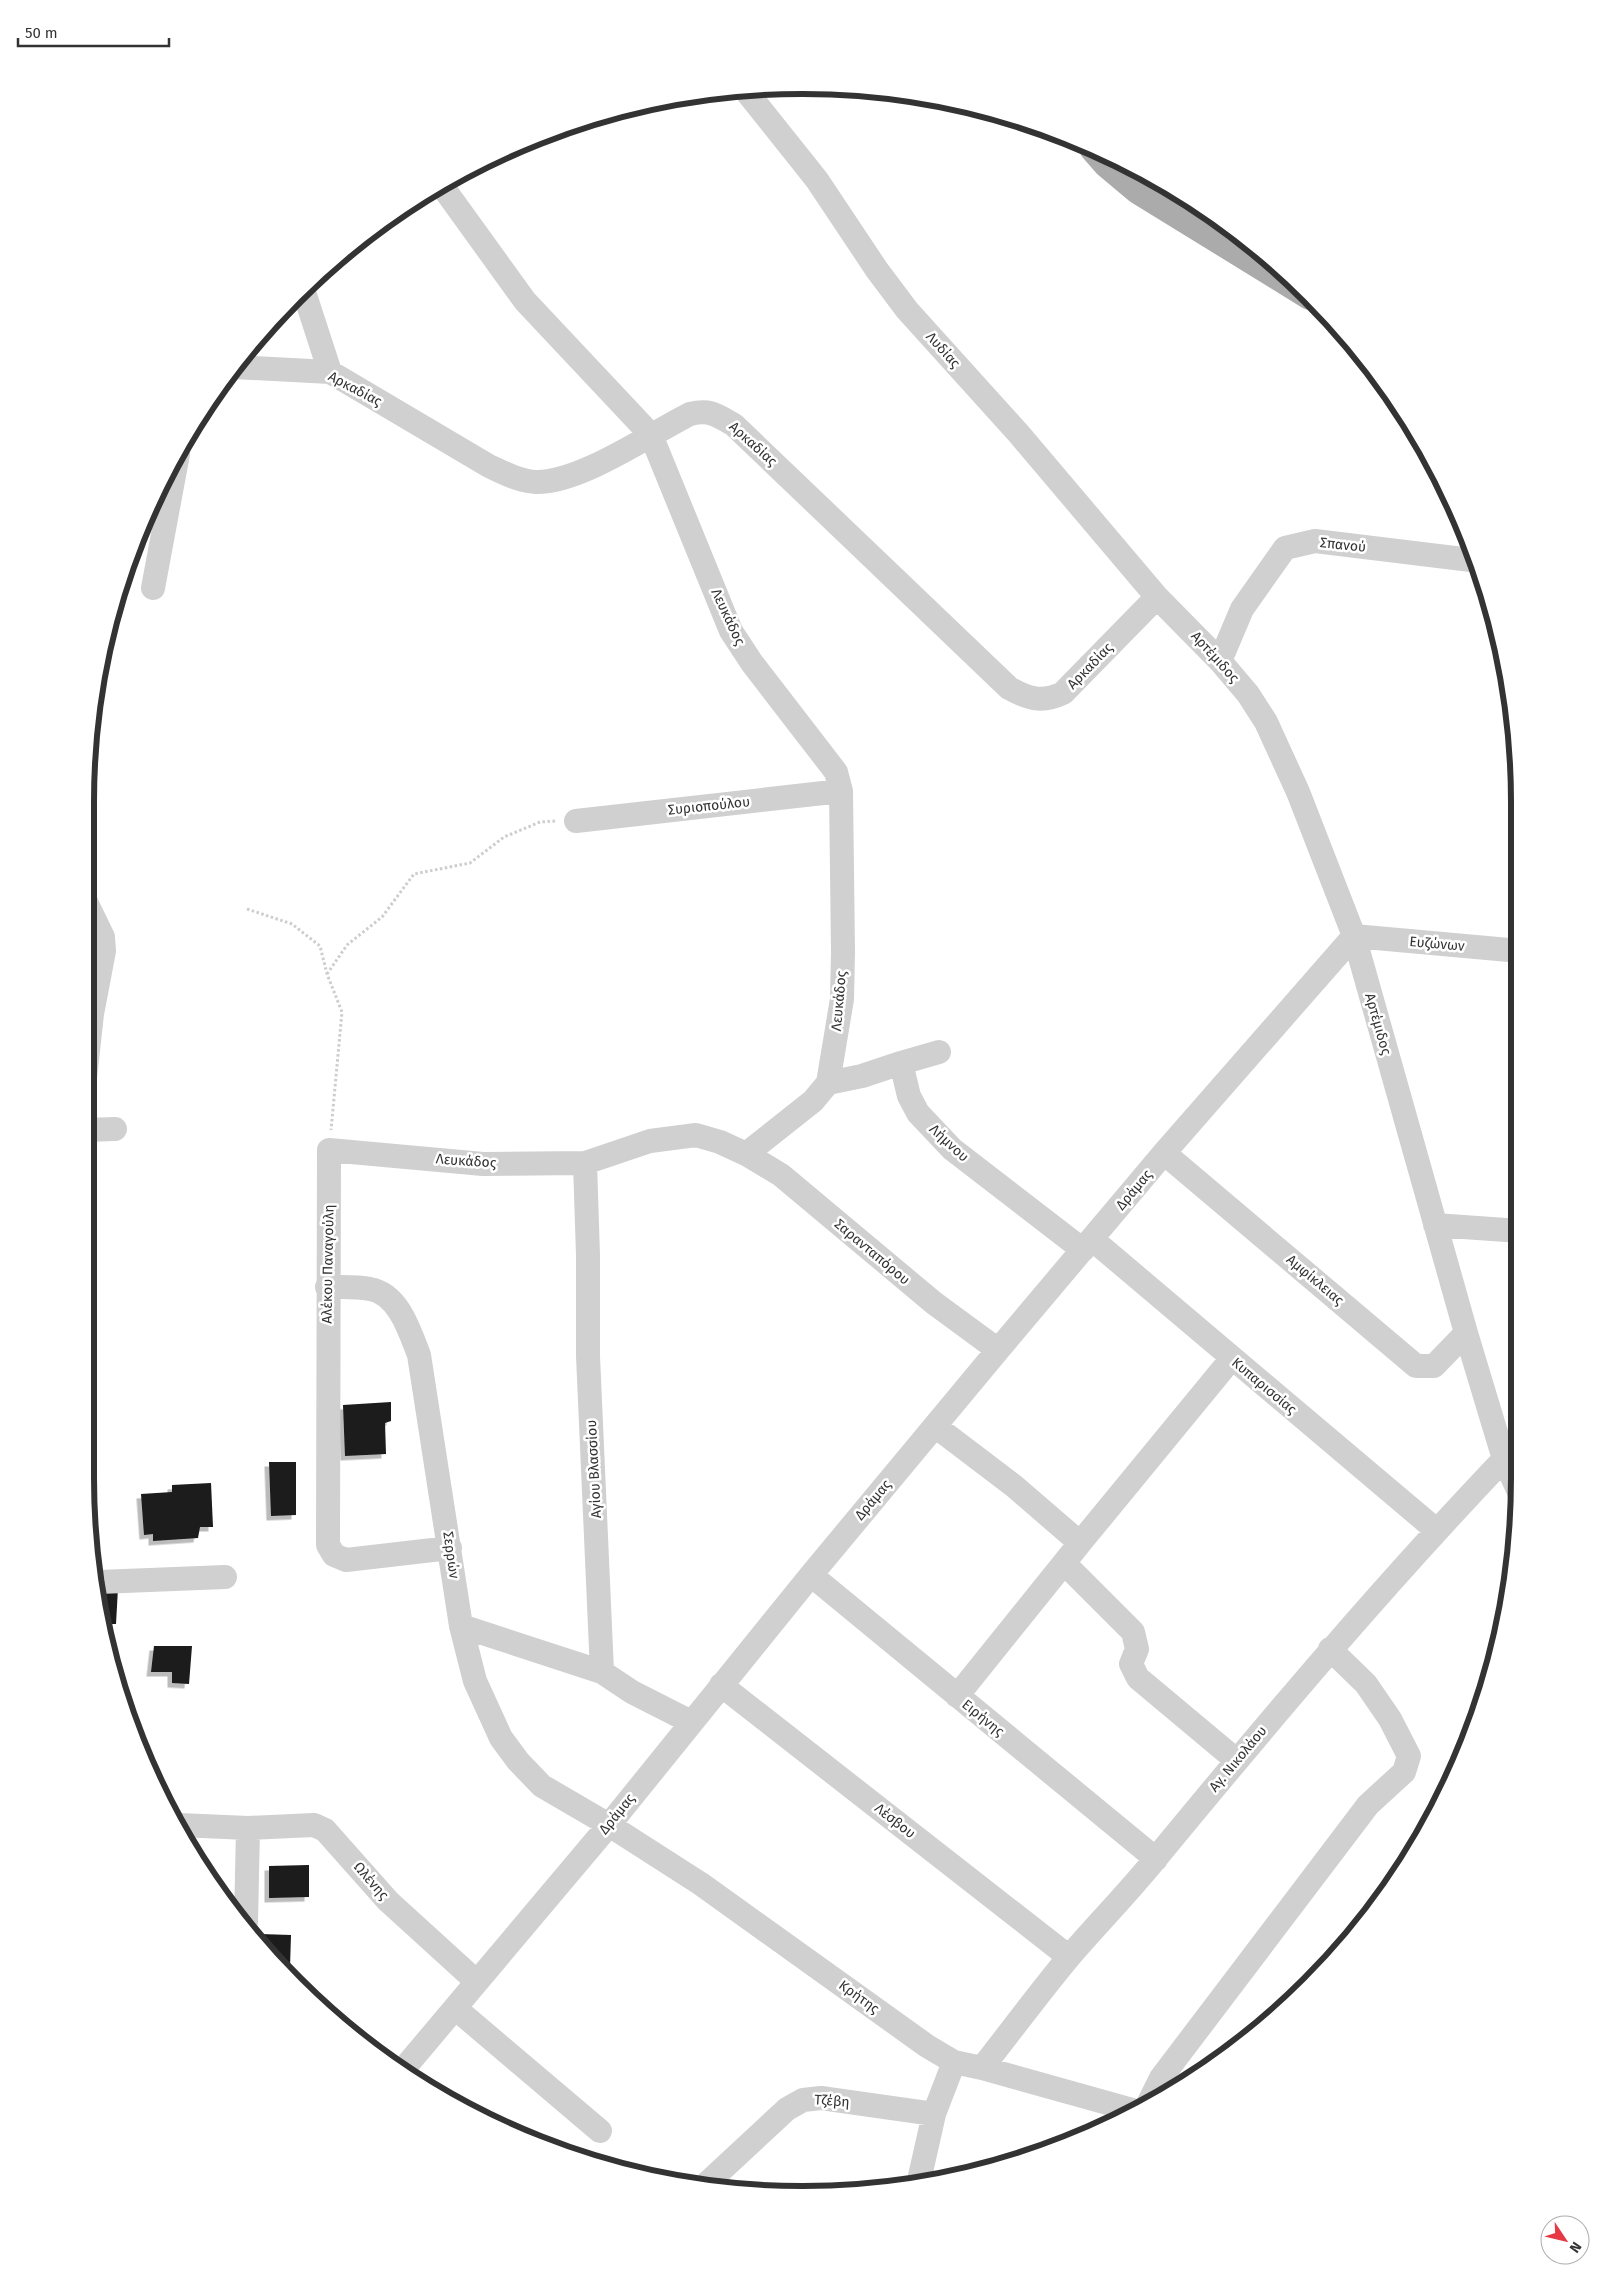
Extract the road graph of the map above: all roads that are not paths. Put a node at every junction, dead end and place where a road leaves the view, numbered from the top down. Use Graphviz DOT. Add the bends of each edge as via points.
graph roads {
  1 [pos="750,96"];
  2 [pos="1105,162"];
  3 [pos="445,191"];
  4 [pos="1275,274"];
  5 [pos="306,297"];
  6 [pos="243,368"];
  7 [pos="330,372"];
  8 [pos="651,435"];
  9 [pos="174,476"];
  10 [pos="1468,560"];
  11 [pos="153,588"];
  12 [pos="1157,596"];
  13 [pos="1220,661"];
  14 [pos="842,791"];
  15 [pos="576,821"];
  16 [pos="94,920"];
  17 [pos="1354,936"];
  18 [pos="1511,950"];
  19 [pos="94,993"];
  20 [pos="939,1052"];
  21 [pos="901,1063"];
  22 [pos="828,1083"];
  23 [pos="115,1129"];
  24 [pos="94,1130"];
  25 [pos="329,1150"];
  26 [pos="1164,1153"];
  27 [pos="746,1154"];
  28 [pos="585,1164"];
  29 [pos="1435,1225"];
  30 [pos="1511,1230"];
  31 [pos="1088,1245"];
  32 [pos="327,1286"];
  33 [pos="1466,1332"];
  34 [pos="998,1350"];
  35 [pos="1232,1358"];
  36 [pos="935,1426"];
  37 [pos="1504,1460"];
  38 [pos="1511,1475"];
  39 [pos="1436,1530"];
  40 [pos="1080,1543"];
  41 [pos="450,1548"];
  42 [pos="1064,1563"];
  43 [pos="811,1575"];
  44 [pos="225,1577"];
  45 [pos="102,1582"];
  46 [pos="461,1626"];
  47 [pos="1330,1649"];
  48 [pos="602,1672"];
  49 [pos="721,1685"];
  50 [pos="957,1696"];
  51 [pos="692,1722"];
  52 [pos="1236,1760"];
  53 [pos="185,1825"];
  54 [pos="610,1825"];
  55 [pos="248,1828"];
  56 [pos="1156,1860"];
  57 [pos="246,1916"];
  58 [pos="1069,1957"];
  59 [pos="477,1982"];
  60 [pos="455,2008"];
  61 [pos="954,2062"];
  62 [pos="407,2065"];
  63 [pos="982,2068"];
  64 [pos="1154,2093"];
  65 [pos="1125,2108"];
  66 [pos="934,2114"];
  67 [pos="600,2131"];
  68 [pos="920,2176"];
  69 [pos="710,2180"];
  1 -- 12 [label="street, Λυδίας" via="817,180 907,310"];
  2 -- 4 [label="main road" via="1138,190"];
  3 -- 8 [label="street" via="524,301"];
  5 -- 7 [label="street"];
  6 -- 7 [label="street, Αρκαδίας"];
  7 -- 8 [label="street, Αρκαδίας" via="489,466 516,478 536,482 581,472"];
  8 -- 12 [label="street, Αρκαδίας" via="690,414 705,410 734,425 1009,688 1024,697 1044,700 1064,693"];
  8 -- 14 [label="street, Λευκάδος" via="732,631 752,663 828,760"];
  9 -- 11 [label="street"];
  10 -- 13 [label="street, Σπανού" via="1315,541 1285,548 1242,609"];
  12 -- 13 [label="street, Αρτέμιδος"];
  13 -- 17 [label="street, Αρτέμιδος" via="1266,722 1298,792"];
  14 -- 15 [label="street, Συριοπούλου"];
  14 -- 22 [label="street, Λευκάδος" via="842,999"];
  16 -- 19 [label="street" via="104,951"];
  17 -- 18 [label="street, Ευζώνων"];
  17 -- 26 [label="street, Δράμας"];
  17 -- 29 [label="street, Αρτέμιδος"];
  20 -- 21 [label="street"];
  21 -- 22 [label="street"];
  21 -- 31 [label="street, Λήμνου" via="909,1096 918,1113 947,1143 997,1185"];
  22 -- 27 [label="street, Λευκάδος" via="813,1102"];
  23 -- 24 [label="street"];
  25 -- 28 [label="street, Λευκάδος" via="482,1164"];
  25 -- 32 [label="street, Αλέκου Παναγούλη"];
  26 -- 31 [label="street, Δράμας"];
  26 -- 33 [label="street, Αμφίκλειας" via="1416,1366 1434,1366"];
  27 -- 28 [label="street, Λευκάδος" via="696,1135 650,1141"];
  27 -- 34 [label="street, Σαρανταπόρου" via="781,1175 934,1303"];
  28 -- 48 [label="street, Αγίου Βλασσίου" via="588,1356"];
  29 -- 30 [label="street"];
  29 -- 33 [label="street, Αρτέμιδος"];
  31 -- 34 [label="street, Δράμας"];
  31 -- 35 [label="street, Κυπαρισσίας"];
  32 -- 41 [label="street, Σερρών" via="372,1289 390,1299 404,1319 419,1355"];
  32 -- 41 [label="street, Αλέκου Παναγούλη" via="328,1545 334,1555 346,1560"];
  33 -- 37 [label="street, Αρτέμιδος"];
  34 -- 36 [label="street, Δράμας"];
  35 -- 39 [label="street, Κυπαρισσίας"];
  35 -- 40 [label="street"];
  36 -- 40 [label="street" via="1014,1486"];
  36 -- 43 [label="street, Δράμας"];
  37 -- 38 [label="street, Αρτέμιδος"];
  37 -- 39 [label="street, Αγ. Νικολάου"];
  39 -- 47 [label="street, Αγ. Νικολάου"];
  40 -- 42 [label="street"];
  41 -- 46 [label="street, Σερρών"];
  42 -- 50 [label="street"];
  42 -- 52 [label="street" via="1134,1632 1136,1649 1131,1664 1138,1678"];
  43 -- 49 [label="street, Δράμας"];
  43 -- 50 [label="street, Ειρήνης"];
  44 -- 45 [label="street"];
  46 -- 48 [label="street"];
  46 -- 54 [label="street, Σερρών" via="475,1681 501,1738 518,1761 542,1786"];
  47 -- 52 [label="street, Αγ. Νικολάου"];
  47 -- 64 [label="street" via="1366,1684 1390,1719 1409,1756 1404,1772 1368,1805 1161,2078"];
  48 -- 51 [label="street" via="632,1692"];
  49 -- 51 [label="street, Δράμας"];
  49 -- 58 [label="street, Λέσβου"];
  50 -- 56 [label="street, Ειρήνης"];
  51 -- 54 [label="street, Δράμας"];
  52 -- 56 [label="street, Αγ. Νικολάου"];
  53 -- 55 [label="street, Ωλένης"];
  54 -- 59 [label="street, Δράμας"];
  54 -- 61 [label="street, Κρήτης" via="701,1884"];
  55 -- 57 [label="street"];
  55 -- 59 [label="street, Ωλένης" via="314,1825 326,1830 388,1901"];
  56 -- 58 [label="street, Αγ. Νικολάου"];
  58 -- 63 [label="street, Αγ. Νικολάου"];
  59 -- 60 [label="street, Δράμας"];
  60 -- 62 [label="street, Δράμας"];
  60 -- 67 [label="street"];
  61 -- 63 [label="street, Κρήτης"];
  61 -- 66 [label="street"];
  63 -- 65 [label="street, Κρήτης"];
  66 -- 68 [label="street"];
  66 -- 69 [label="street, Τζέβη" via="820,2098 803,2100 787,2109"];
}
